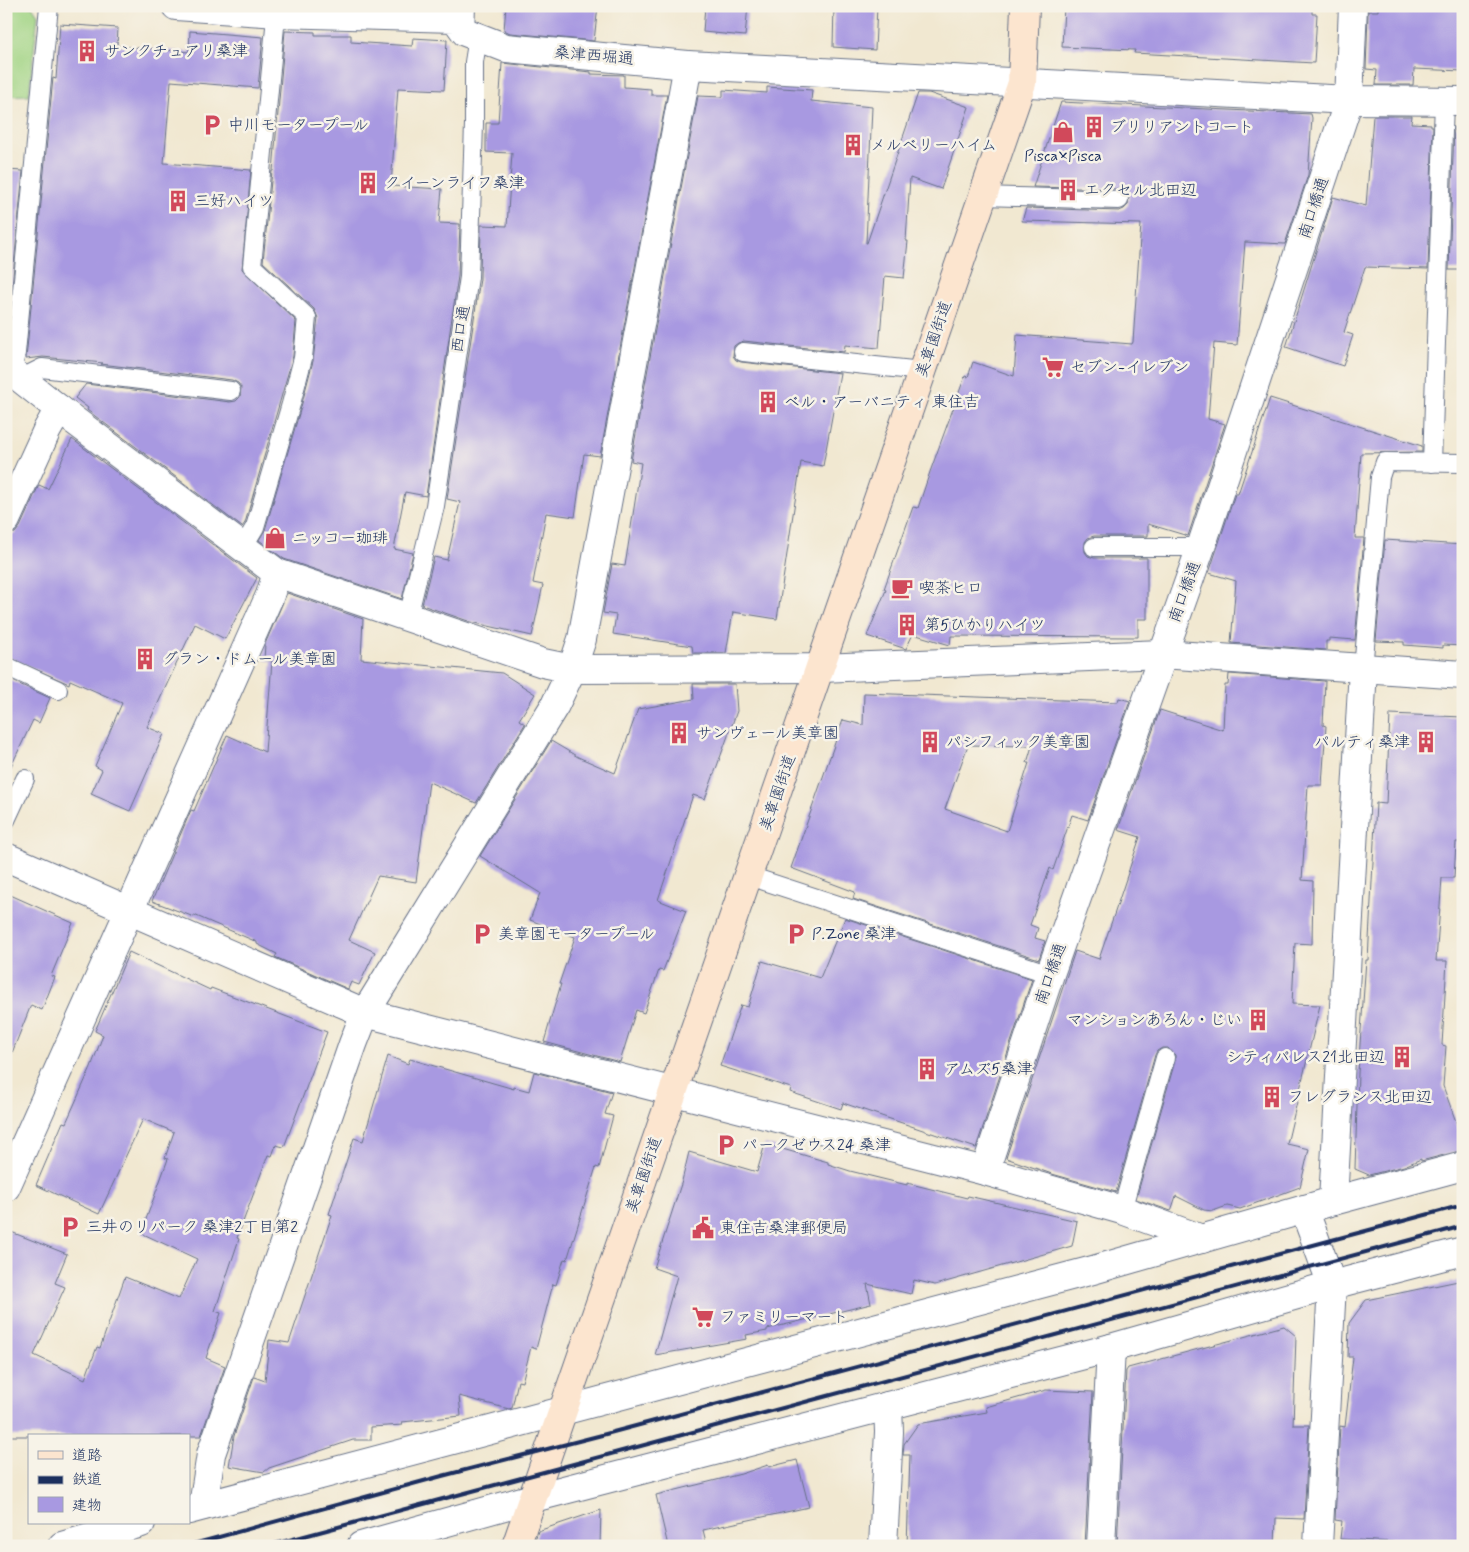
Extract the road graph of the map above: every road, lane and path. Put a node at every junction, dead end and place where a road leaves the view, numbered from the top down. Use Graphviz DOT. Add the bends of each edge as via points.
graph roads {
  1 [pos="49,6"];
  2 [pos="176,6"];
  3 [pos="1025,6"];
  4 [pos="1353,6"];
  5 [pos="278,13"];
  6 [pos="470,25"];
  7 [pos="688,65"];
  8 [pos="1022,83"];
  9 [pos="1349,100"];
  10 [pos="1454,101"];
  11 [pos="983,196"];
  12 [pos="1119,200"];
  13 [pos="743,352"];
  14 [pos="922,372"];
  15 [pos="13,373"];
  16 [pos="231,391"];
  17 [pos="59,409"];
  18 [pos="1432,463"];
  19 [pos="1463,463"];
  20 [pos="6,520"];
  21 [pos="1201,546"];
  22 [pos="243,547"];
  23 [pos="1094,547"];
  24 [pos="276,573"];
  25 [pos="408,617"];
  26 [pos="1162,654"];
  27 [pos="6,666"];
  28 [pos="821,668"];
  29 [pos="1363,669"];
  30 [pos="572,670"];
  31 [pos="1463,674"];
  32 [pos="58,690"];
  33 [pos="25,779"];
  34 [pos="6,820"];
  35 [pos="6,857"];
  36 [pos="749,876"];
  37 [pos="129,912"];
  38 [pos="1050,974"];
  39 [pos="365,1013"];
  40 [pos="1166,1058"];
  41 [pos="673,1092"];
  42 [pos="1463,1166"];
  43 [pos="984,1171"];
  44 [pos="6,1186"];
  45 [pos="1333,1201"];
  46 [pos="1304,1209"];
  47 [pos="1122,1210"];
  48 [pos="1202,1239"];
  49 [pos="1463,1251"];
  50 [pos="1332,1285"];
  51 [pos="1111,1348"];
  52 [pos="888,1406"];
  53 [pos="563,1410"];
  54 [pos="533,1498"];
  55 [pos="196,1508"];
  56 [pos="138,1524"];
  57 [pos="62,1546"];
  58 [pos="361,1546"];
  59 [pos="516,1546"];
  60 [pos="883,1546"];
  61 [pos="1101,1546"];
  62 [pos="1318,1546"];
  1 -- 15 [label="lane"];
  2 -- 5 [label="street, 桑津西堀通"];
  3 -- 8 [label="street, 美章園街道"];
  4 -- 9 [label="street, 南口橋通"];
  5 -- 6 [label="street, 桑津西堀通" via="455,18"];
  5 -- 22 [label="lane" via="252,266 307,317 303,358 291,404 255,527"];
  6 -- 7 [label="street, 桑津西堀通" via="506,48"];
  6 -- 25 [label="lane, 西口通" via="474,62 474,124 469,277 435,506"];
  7 -- 8 [label="street, 桑津西堀通"];
  7 -- 30 [label="street" via="584,630"];
  8 -- 9 [label="street, 桑津西堀通"];
  8 -- 11 [label="street, 美章園街道"];
  9 -- 10 [label="street, 桑津西堀通"];
  9 -- 21 [label="street, 南口橋通"];
  10 -- 18 [label="lane"];
  11 -- 12 [label="lane"];
  11 -- 14 [label="street, 美章園街道"];
  13 -- 14 [label="lane"];
  14 -- 28 [label="street, 美章園街道"];
  15 -- 16 [label="lane" via="42,368"];
  15 -- 17 [label="street"];
  17 -- 20 [label="street"];
  17 -- 22 [label="street"];
  18 -- 19 [label="lane"];
  18 -- 29 [label="lane" via="1384,462"];
  21 -- 23 [label="lane"];
  21 -- 26 [label="street, 南口橋通"];
  22 -- 24 [label="street"];
  24 -- 25 [label="street"];
  24 -- 37 [label="street" via="270,595"];
  25 -- 30 [label="street"];
  26 -- 28 [label="street"];
  26 -- 29 [label="street"];
  26 -- 38 [label="street, 南口橋通"];
  27 -- 32 [label="lane"];
  28 -- 30 [label="street"];
  28 -- 36 [label="street, 美章園街道"];
  29 -- 31 [label="street"];
  29 -- 45 [label="street"];
  30 -- 39 [label="street" via="555,705"];
  33 -- 34 [label="lane"];
  35 -- 37 [label="street"];
  36 -- 38 [label="lane"];
  36 -- 41 [label="street, 美章園街道"];
  37 -- 39 [label="street"];
  37 -- 44 [label="street"];
  38 -- 43 [label="street, 南口橋通"];
  39 -- 41 [label="street"];
  39 -- 55 [label="street" via="211,1454"];
  40 -- 47 [label="lane"];
  41 -- 43 [label="street"];
  41 -- 53 [label="street, 美章園街道"];
  42 -- 45 [label="street"];
  43 -- 47 [label="street"];
  45 -- 46 [label="street"];
  46 -- 48 [label="street"];
  46 -- 50 [label="street"];
  47 -- 48 [label="street"];
  48 -- 53 [label="street"];
  49 -- 50 [label="street"];
  50 -- 51 [label="street"];
  50 -- 62 [label="street"];
  51 -- 52 [label="street"];
  51 -- 61 [label="street"];
  52 -- 54 [label="street"];
  52 -- 60 [label="street"];
  53 -- 54 [label="street, 美章園街道"];
  53 -- 55 [label="street"];
  54 -- 58 [label="street"];
  54 -- 59 [label="street, 美章園街道"];
  56 -- 57 [label="street"];
}
